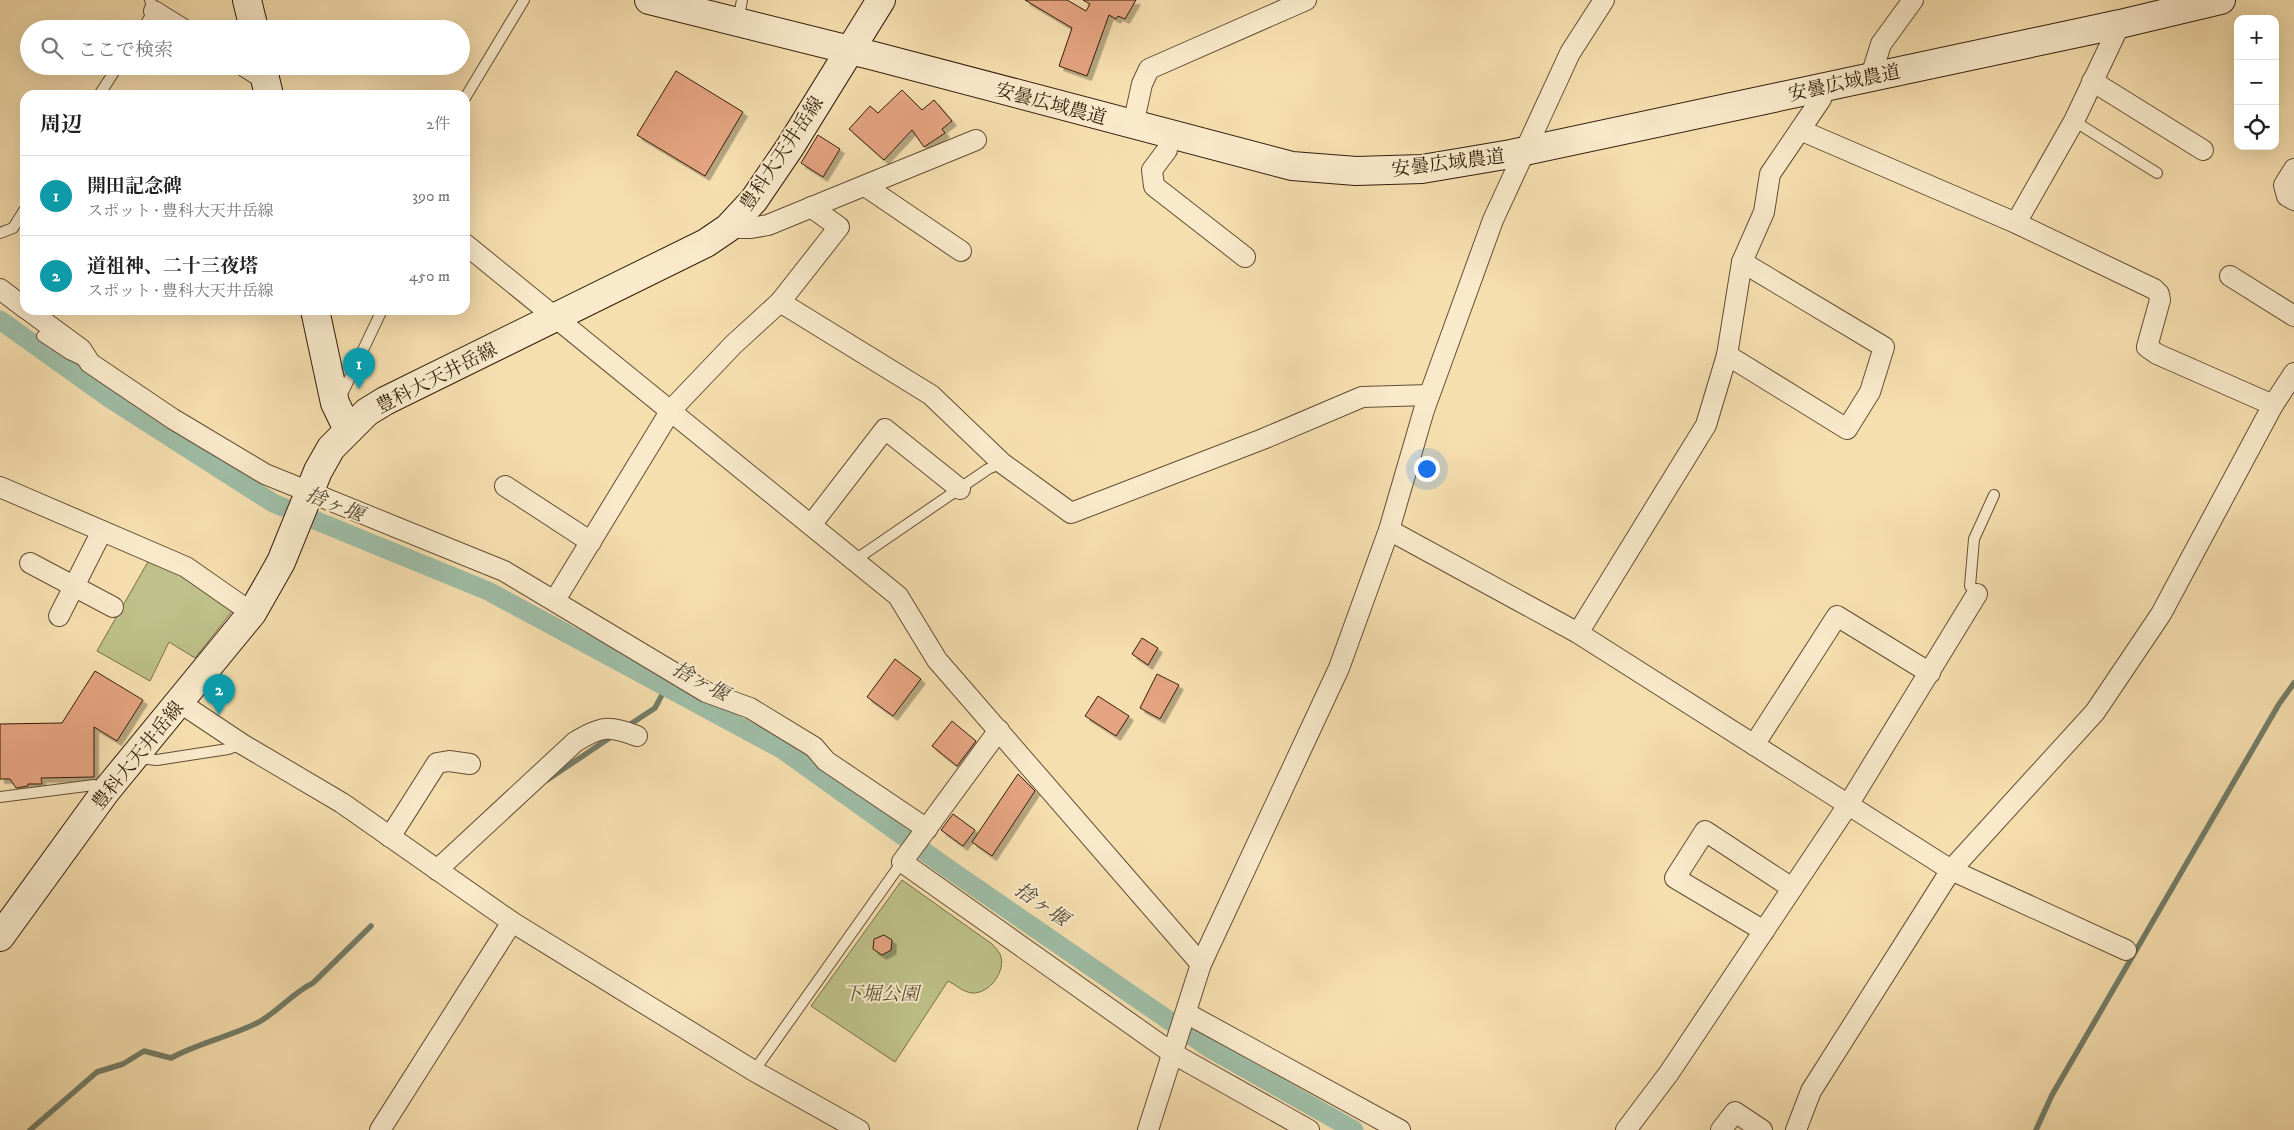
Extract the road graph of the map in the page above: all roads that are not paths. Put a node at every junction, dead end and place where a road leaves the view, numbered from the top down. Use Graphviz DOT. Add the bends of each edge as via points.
graph roads {
  1 [pos="247,0"];
  2 [pos="524,0"];
  3 [pos="649,0"];
  4 [pos="881,0"];
  5 [pos="1604,0"];
  6 [pos="1913,0"];
  7 [pos="2221,0"];
  8 [pos="1303,1"];
  9 [pos="152,5"];
  10 [pos="740,11"];
  11 [pos="146,20"];
  12 [pos="171,20"];
  13 [pos="252,20"];
  14 [pos="2120,24"];
  15 [pos="849,50"];
  16 [pos="112,75"];
  17 [pos="1871,76"];
  18 [pos="2092,81"];
  19 [pos="1824,86"];
  20 [pos="102,90"];
  21 [pos="470,90"];
  22 [pos="2074,120"];
  23 [pos="1133,125"];
  24 [pos="1800,130"];
  25 [pos="976,140"];
  26 [pos="1167,150"];
  27 [pos="2202,150"];
  28 [pos="1523,152"];
  29 [pos="2294,169"];
  30 [pos="2158,173"];
  31 [pos="865,186"];
  32 [pos="2294,200"];
  33 [pos="810,208"];
  34 [pos="20,216"];
  35 [pos="2016,223"];
  36 [pos="728,228"];
  37 [pos="0,233"];
  38 [pos="470,248"];
  39 [pos="961,251"];
  40 [pos="1245,257"];
  41 [pos="1742,262"];
  42 [pos="2230,275"];
  43 [pos="0,289"];
  44 [pos="780,302"];
  45 [pos="20,304"];
  46 [pos="35,315"];
  47 [pos="316,315"];
  48 [pos="380,315"];
  49 [pos="2294,316"];
  50 [pos="556,317"];
  51 [pos="42,336"];
  52 [pos="1727,355"];
  53 [pos="90,363"];
  54 [pos="2294,373"];
  55 [pos="1429,395"];
  56 [pos="335,403"];
  57 [pos="2274,405"];
  58 [pos="671,410"];
  59 [pos="348,430"];
  60 [pos="1002,463"];
  61 [pos="505,486"];
  62 [pos="0,487"];
  63 [pos="960,489"];
  64 [pos="1994,495"];
  65 [pos="305,505"];
  66 [pos="811,525"];
  67 [pos="1389,530"];
  68 [pos="102,531"];
  69 [pos="591,542"];
  70 [pos="855,560"];
  71 [pos="30,563"];
  72 [pos="74,586"];
  73 [pos="1977,594"];
  74 [pos="555,600"];
  75 [pos="113,607"];
  76 [pos="252,614"];
  77 [pos="59,616"];
  78 [pos="1578,633"];
  79 [pos="1930,673"];
  80 [pos="179,702"];
  81 [pos="999,730"];
  82 [pos="637,736"];
  83 [pos="242,744"];
  84 [pos="1754,745"];
  85 [pos="136,753"];
  86 [pos="470,764"];
  87 [pos="106,791"];
  88 [pos="0,797"];
  89 [pos="1848,804"];
  90 [pos="927,829"];
  91 [pos="390,837"];
  92 [pos="904,859"];
  93 [pos="438,870"];
  94 [pos="1952,870"];
  95 [pos="1792,888"];
  96 [pos="512,922"];
  97 [pos="1764,931"];
  98 [pos="0,937"];
  99 [pos="2126,950"];
  100 [pos="1201,964"];
  101 [pos="1185,1015"];
  102 [pos="1173,1048"];
  103 [pos="754,1071"];
  104 [pos="380,1130"];
  105 [pos="859,1130"];
  106 [pos="1148,1130"];
  107 [pos="1309,1130"];
  108 [pos="1400,1130"];
  109 [pos="1626,1130"];
  110 [pos="1721,1130"];
  111 [pos="1762,1130"];
  112 [pos="1796,1130"];
  1 -- 13 [label="street"];
  2 -- 21 [label="lane"];
  3 -- 10 [label="street, 安曇広域農道"];
  4 -- 15 [label="street, 豊科大天井岳線"];
  5 -- 28 [label="street" via="1570,53"];
  6 -- 17 [label="street" via="1881,44"];
  7 -- 14 [label="street, 安曇広域農道"];
  8 -- 23 [label="street" via="1150,70 1142,84"];
  9 -- 11 [label="lane"];
  9 -- 12 [label="street"];
  10 -- 15 [label="street, 安曇広域農道"];
  14 -- 17 [label="street, 安曇広域農道"];
  14 -- 18 [label="street"];
  15 -- 23 [label="street, 安曇広域農道"];
  15 -- 36 [label="street, 豊科大天井岳線" via="754,200"];
  16 -- 20 [label="lane"];
  17 -- 19 [label="street, 安曇広域農道"];
  18 -- 22 [label="street"];
  18 -- 27 [label="street"];
  19 -- 24 [label="street" via="1821,99"];
  19 -- 28 [label="street, 安曇広域農道"];
  22 -- 30 [label="lane"];
  22 -- 35 [label="street"];
  23 -- 28 [label="street, 安曇広域農道" via="1292,166 1356,172 1422,170"];
  24 -- 35 [label="street"];
  24 -- 41 [label="street" via="1770,174 1764,212"];
  25 -- 31 [label="street"];
  26 -- 40 [label="street" via="1152,170 1154,186"];
  28 -- 55 [label="street" via="1493,220"];
  29 -- 32 [label="street" via="2284,185 2287,196"];
  31 -- 33 [label="street"];
  31 -- 39 [label="street"];
  33 -- 36 [label="street" via="768,225"];
  33 -- 44 [label="street" via="839,227"];
  34 -- 37 [label="lane" via="12,228"];
  35 -- 57 [label="street" via="2154,289 2160,300 2148,347 2157,354"];
  36 -- 50 [label="street, 豊科大天井岳線" via="706,243"];
  38 -- 50 [label="street"];
  41 -- 52 [label="street"];
  41 -- 52 [label="street" via="1884,348 1870,392 1847,429"];
  42 -- 49 [label="street"];
  43 -- 45 [label="street"];
  44 -- 58 [label="street" via="734,344"];
  44 -- 60 [label="street" via="931,395"];
  46 -- 53 [label="street" via="81,348"];
  47 -- 56 [label="street"];
  48 -- 56 [label="lane"];
  50 -- 58 [label="street"];
  50 -- 59 [label="street, 豊科大天井岳線" via="385,401"];
  51 -- 53 [label="lane"];
  52 -- 78 [label="street" via="1706,425"];
  53 -- 65 [label="street" via="173,419 266,474"];
  54 -- 57 [label="street"];
  55 -- 60 [label="street" via="1362,397 1071,513"];
  55 -- 67 [label="street"];
  56 -- 59 [label="street"];
  57 -- 94 [label="street" via="2161,614 2095,712"];
  58 -- 66 [label="street"];
  58 -- 69 [label="street"];
  59 -- 65 [label="street, 豊科大天井岳線" via="331,448"];
  60 -- 63 [label="lane"];
  61 -- 69 [label="street"];
  62 -- 68 [label="street"];
  63 -- 66 [label="street" via="885,429"];
  63 -- 70 [label="lane"];
  64 -- 73 [label="lane" via="1974,539 1970,586"];
  65 -- 74 [label="street" via="504,571"];
  65 -- 76 [label="street, 豊科大天井岳線" via="277,570"];
  66 -- 70 [label="street"];
  67 -- 78 [label="street"];
  67 -- 100 [label="street" via="1339,668"];
  68 -- 72 [label="street"];
  68 -- 76 [label="street" via="186,567"];
  69 -- 74 [label="street"];
  70 -- 81 [label="street" via="898,596 937,660"];
  71 -- 72 [label="street"];
  72 -- 75 [label="street"];
  72 -- 77 [label="street"];
  73 -- 79 [label="street"];
  74 -- 90 [label="street" via="706,692 750,708 814,747 826,761"];
  76 -- 80 [label="street, 豊科大天井岳線"];
  78 -- 84 [label="street"];
  79 -- 84 [label="street" via="1837,616"];
  79 -- 89 [label="street"];
  80 -- 83 [label="street"];
  80 -- 85 [label="street, 豊科大天井岳線"];
  81 -- 90 [label="street"];
  81 -- 100 [label="street"];
  82 -- 93 [label="street" via="616,728 594,731 575,742"];
  83 -- 85 [label="lane" via="157,760"];
  83 -- 91 [label="street" via="342,803"];
  84 -- 89 [label="street"];
  85 -- 87 [label="street, 豊科大天井岳線"];
  86 -- 91 [label="street" via="449,760 437,763"];
  87 -- 88 [label="lane" via="94,785"];
  87 -- 98 [label="street, 豊科大天井岳線"];
  89 -- 94 [label="street"];
  89 -- 95 [label="street"];
  90 -- 92 [label="street"];
  91 -- 93 [label="street"];
  92 -- 102 [label="street"];
  92 -- 103 [label="lane"];
  93 -- 96 [label="street"];
  94 -- 99 [label="street"];
  94 -- 112 [label="street" via="1811,1091"];
  95 -- 97 [label="street"];
  95 -- 97 [label="street" via="1705,832 1675,878"];
  96 -- 103 [label="street"];
  96 -- 104 [label="street"];
  97 -- 109 [label="street"];
  100 -- 101 [label="street"];
  101 -- 102 [label="street"];
  101 -- 108 [label="street"];
  102 -- 106 [label="street"];
  102 -- 107 [label="street"];
  103 -- 105 [label="street"];
  110 -- 111 [label="street" via="1735,1112"];
}
